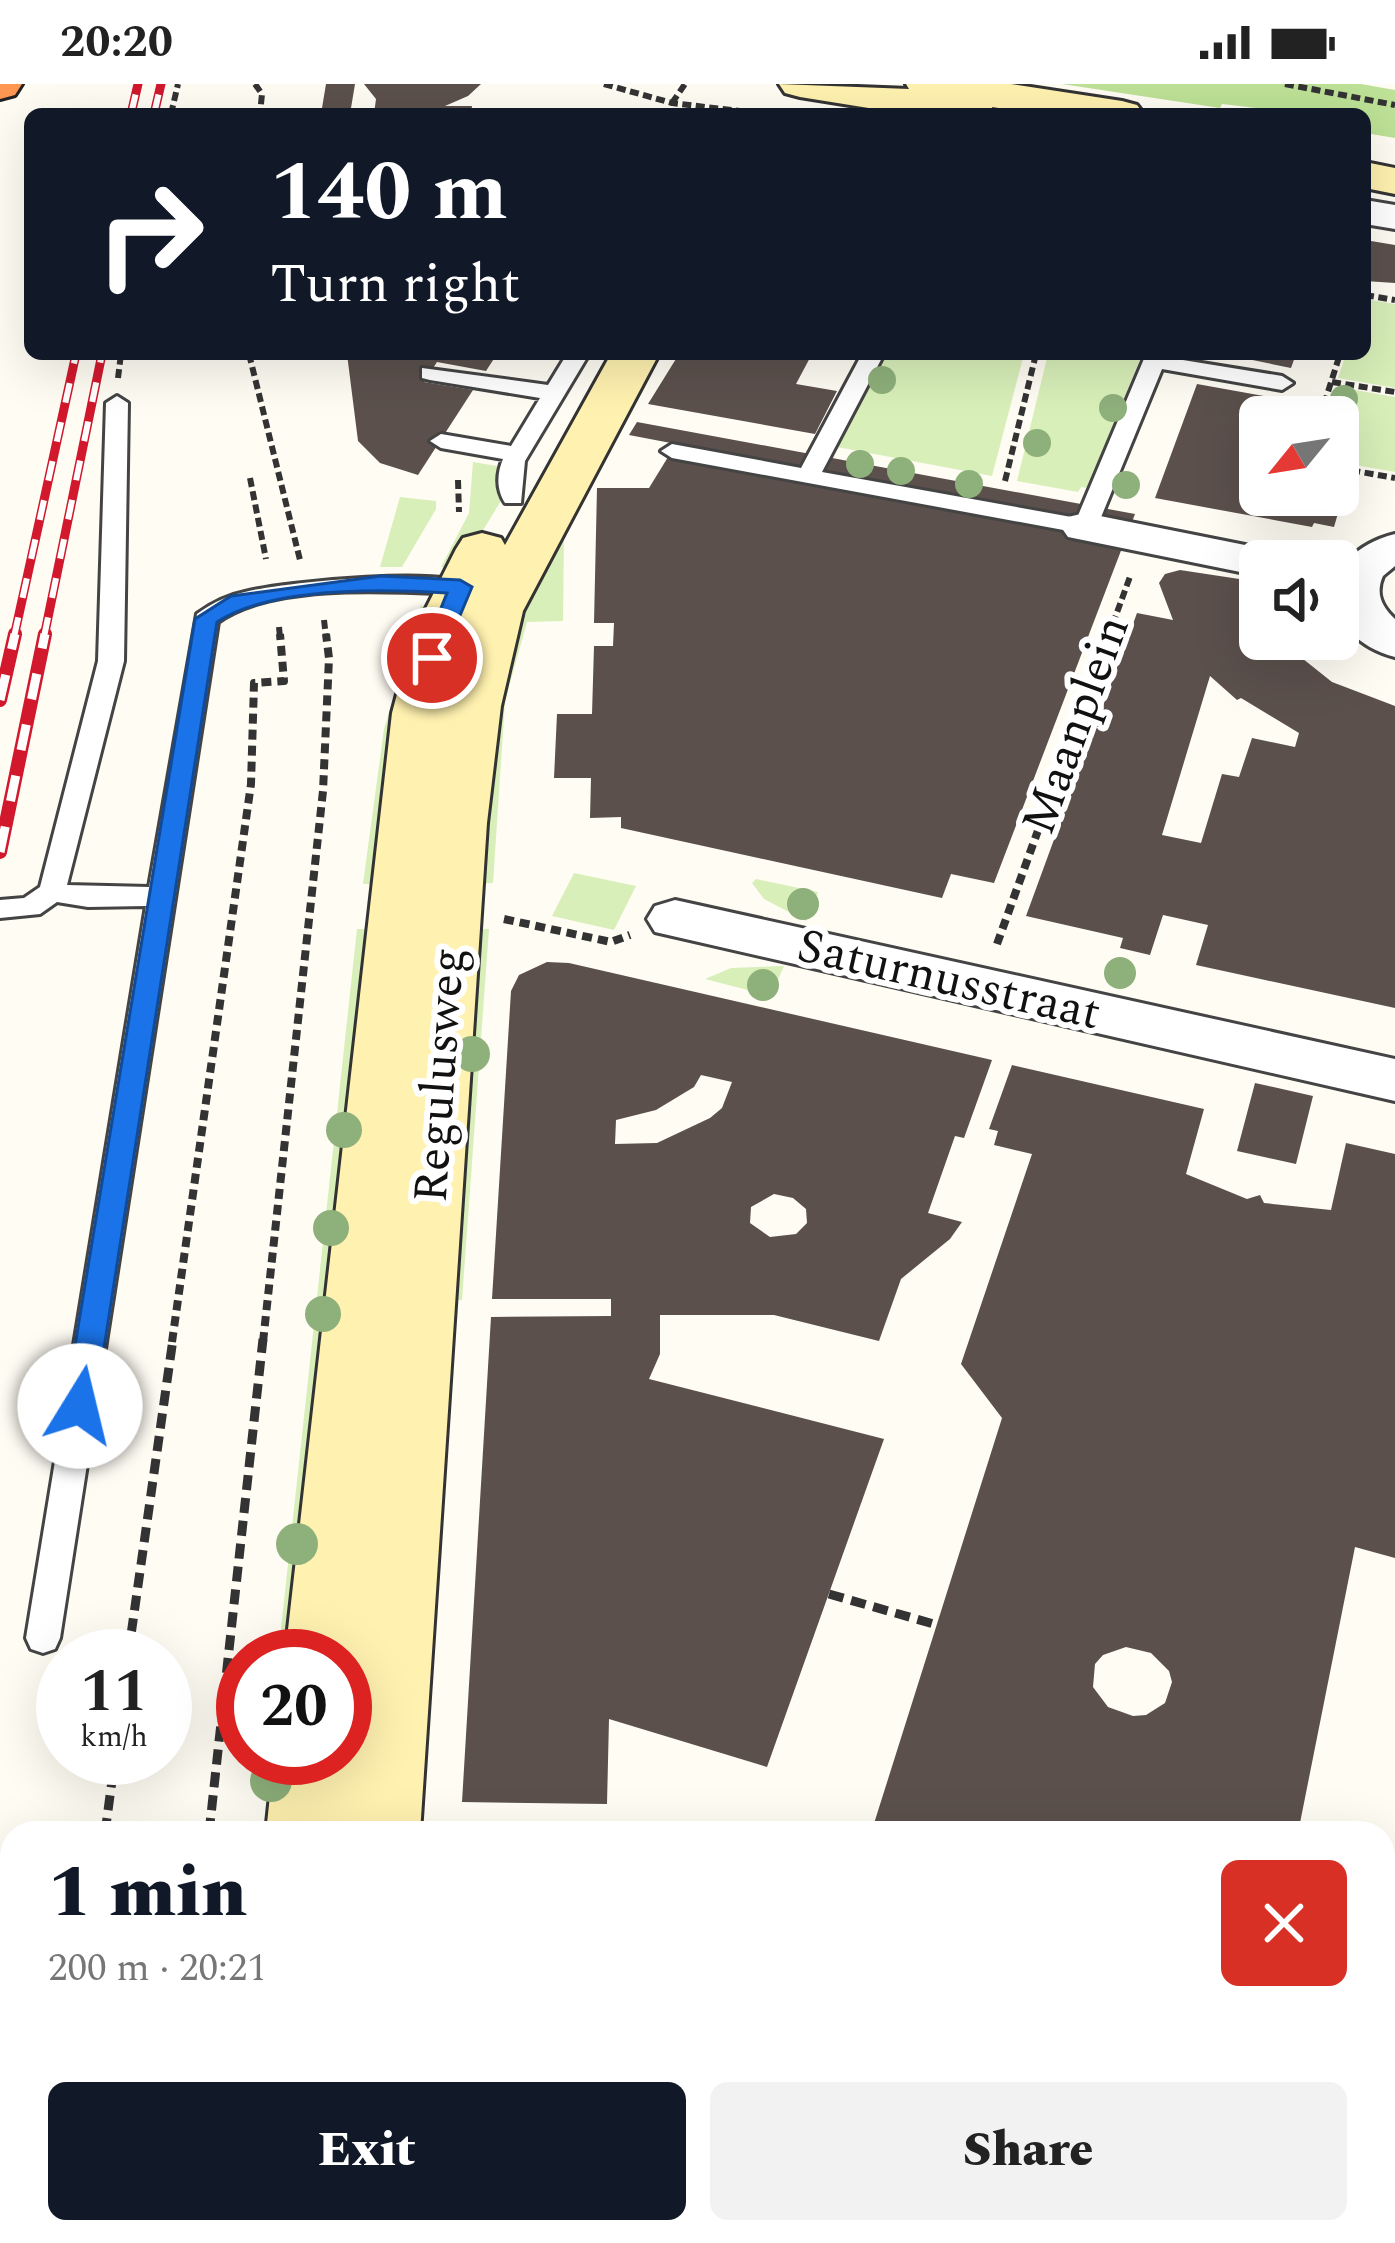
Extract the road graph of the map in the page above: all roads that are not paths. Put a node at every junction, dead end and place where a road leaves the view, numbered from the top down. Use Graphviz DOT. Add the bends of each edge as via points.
graph roads {
  1 [pos="927,84"];
  2 [pos="774,96"];
  3 [pos="917,108"];
  4 [pos="1083,108"];
  5 [pos="574,360"];
  6 [pos="597,360"];
  7 [pos="632,360"];
  8 [pos="870,360"];
  9 [pos="1155,360"];
  10 [pos="1171,360"];
  11 [pos="430,373"];
  12 [pos="1282,382"];
  13 [pos="554,393"];
  14 [pos="117,403"];
  15 [pos="441,441"];
  16 [pos="672,451"];
  17 [pos="515,476"];
  18 [pos="808,476"];
  19 [pos="1085,527"];
  20 [pos="1395,548"];
  21 [pos="1239,558"];
  22 [pos="1359,568"];
  23 [pos="460,587"];
  24 [pos="1359,609"];
  25 [pos="1395,642"];
  26 [pos="52,892"];
  27 [pos="161,896"];
  28 [pos="0,909"];
  29 [pos="675,919"];
  30 [pos="1395,1080"];
  31 [pos="44,1629"];
  32 [pos="326,1629"];
  33 [pos="310,1785"];
  34 [pos="306,1821"];
  35 [pos="381,1821"];
  1 -- 4 [label="main road"];
  2 -- 3 [label="main road"];
  5 -- 13 [label="lane"];
  6 -- 17 [label="main road, Regulusweg"];
  7 -- 35 [label="main road, Regulusweg" via="503,596 473,706"];
  8 -- 18 [label="lane"];
  9 -- 19 [label="lane"];
  10 -- 12 [label="lane"];
  11 -- 13 [label="lane"];
  13 -- 17 [label="lane"];
  14 -- 26 [label="lane" via="111,661"];
  15 -- 17 [label="lane"];
  16 -- 18 [label="lane"];
  17 -- 23 [label="main road, Regulusweg"];
  18 -- 19 [label="lane"];
  19 -- 21 [label="street"];
  20 -- 22 [label="street"];
  23 -- 27 [label="lane" via="310,590 224,604 209,614"];
  23 -- 32 [label="main road, Regulusweg" via="424,689 409,798"];
  24 -- 25 [label="street"];
  26 -- 27 [label="lane"];
  26 -- 28 [label="lane" via="30,907"];
  27 -- 31 [label="lane"];
  29 -- 30 [label="street, Saturnusstraat"];
  33 -- 34 [label="main road"];
}
